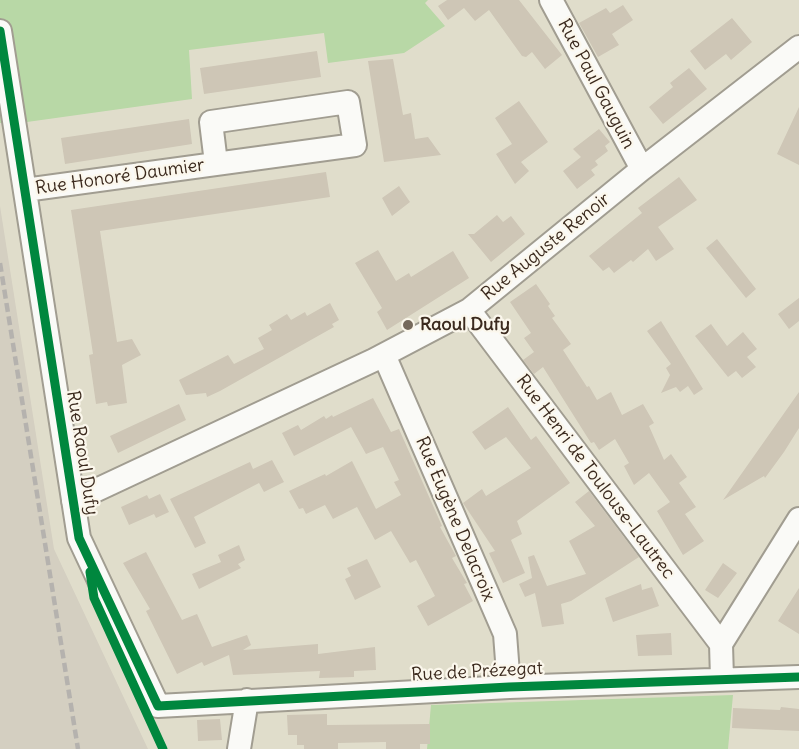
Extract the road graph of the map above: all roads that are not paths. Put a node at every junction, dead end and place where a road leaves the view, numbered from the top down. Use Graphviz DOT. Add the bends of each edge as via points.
graph roads {
  1 [pos="551,0"];
  2 [pos="0,31"];
  3 [pos="799,47"];
  4 [pos="216,163"];
  5 [pos="642,169"];
  6 [pos="25,190"];
  7 [pos="469,310"];
  8 [pos="384,355"];
  9 [pos="73,501"];
  10 [pos="799,519"];
  11 [pos="721,644"];
  12 [pos="799,677"];
  13 [pos="722,679"];
  14 [pos="508,687"];
  15 [pos="247,700"];
  16 [pos="158,706"];
  17 [pos="239,749"];
  1 -- 5 [label="street, Rue Paul Gauguin"];
  2 -- 6 [label="street, Rue Raoul Dufy"];
  3 -- 5 [label="street, Rue Auguste Renoir"];
  4 -- 4 [label="street, Rue Honoré Daumier" via="355,145 348,102 211,122"];
  4 -- 6 [label="street, Rue Honoré Daumier"];
  5 -- 7 [label="street, Rue Auguste Renoir"];
  6 -- 9 [label="street, Rue Raoul Dufy"];
  7 -- 8 [label="street, Rue Auguste Renoir"];
  7 -- 11 [label="street, Rue Henri de Toulouse-Lautrec"];
  8 -- 9 [label="street, Rue Auguste Renoir"];
  8 -- 14 [label="street, Rue Eugène Delacroix" via="505,634"];
  9 -- 16 [label="street, Rue Raoul Dufy" via="79,538"];
  10 -- 11 [label="street"];
  11 -- 13 [label="street"];
  12 -- 13 [label="street, Rue de Prézegat"];
  13 -- 14 [label="street, Rue de Prézegat"];
  14 -- 15 [label="street, Rue de Prézegat"];
  15 -- 16 [label="street, Rue de Prézegat"];
  15 -- 17 [label="street"];
}
